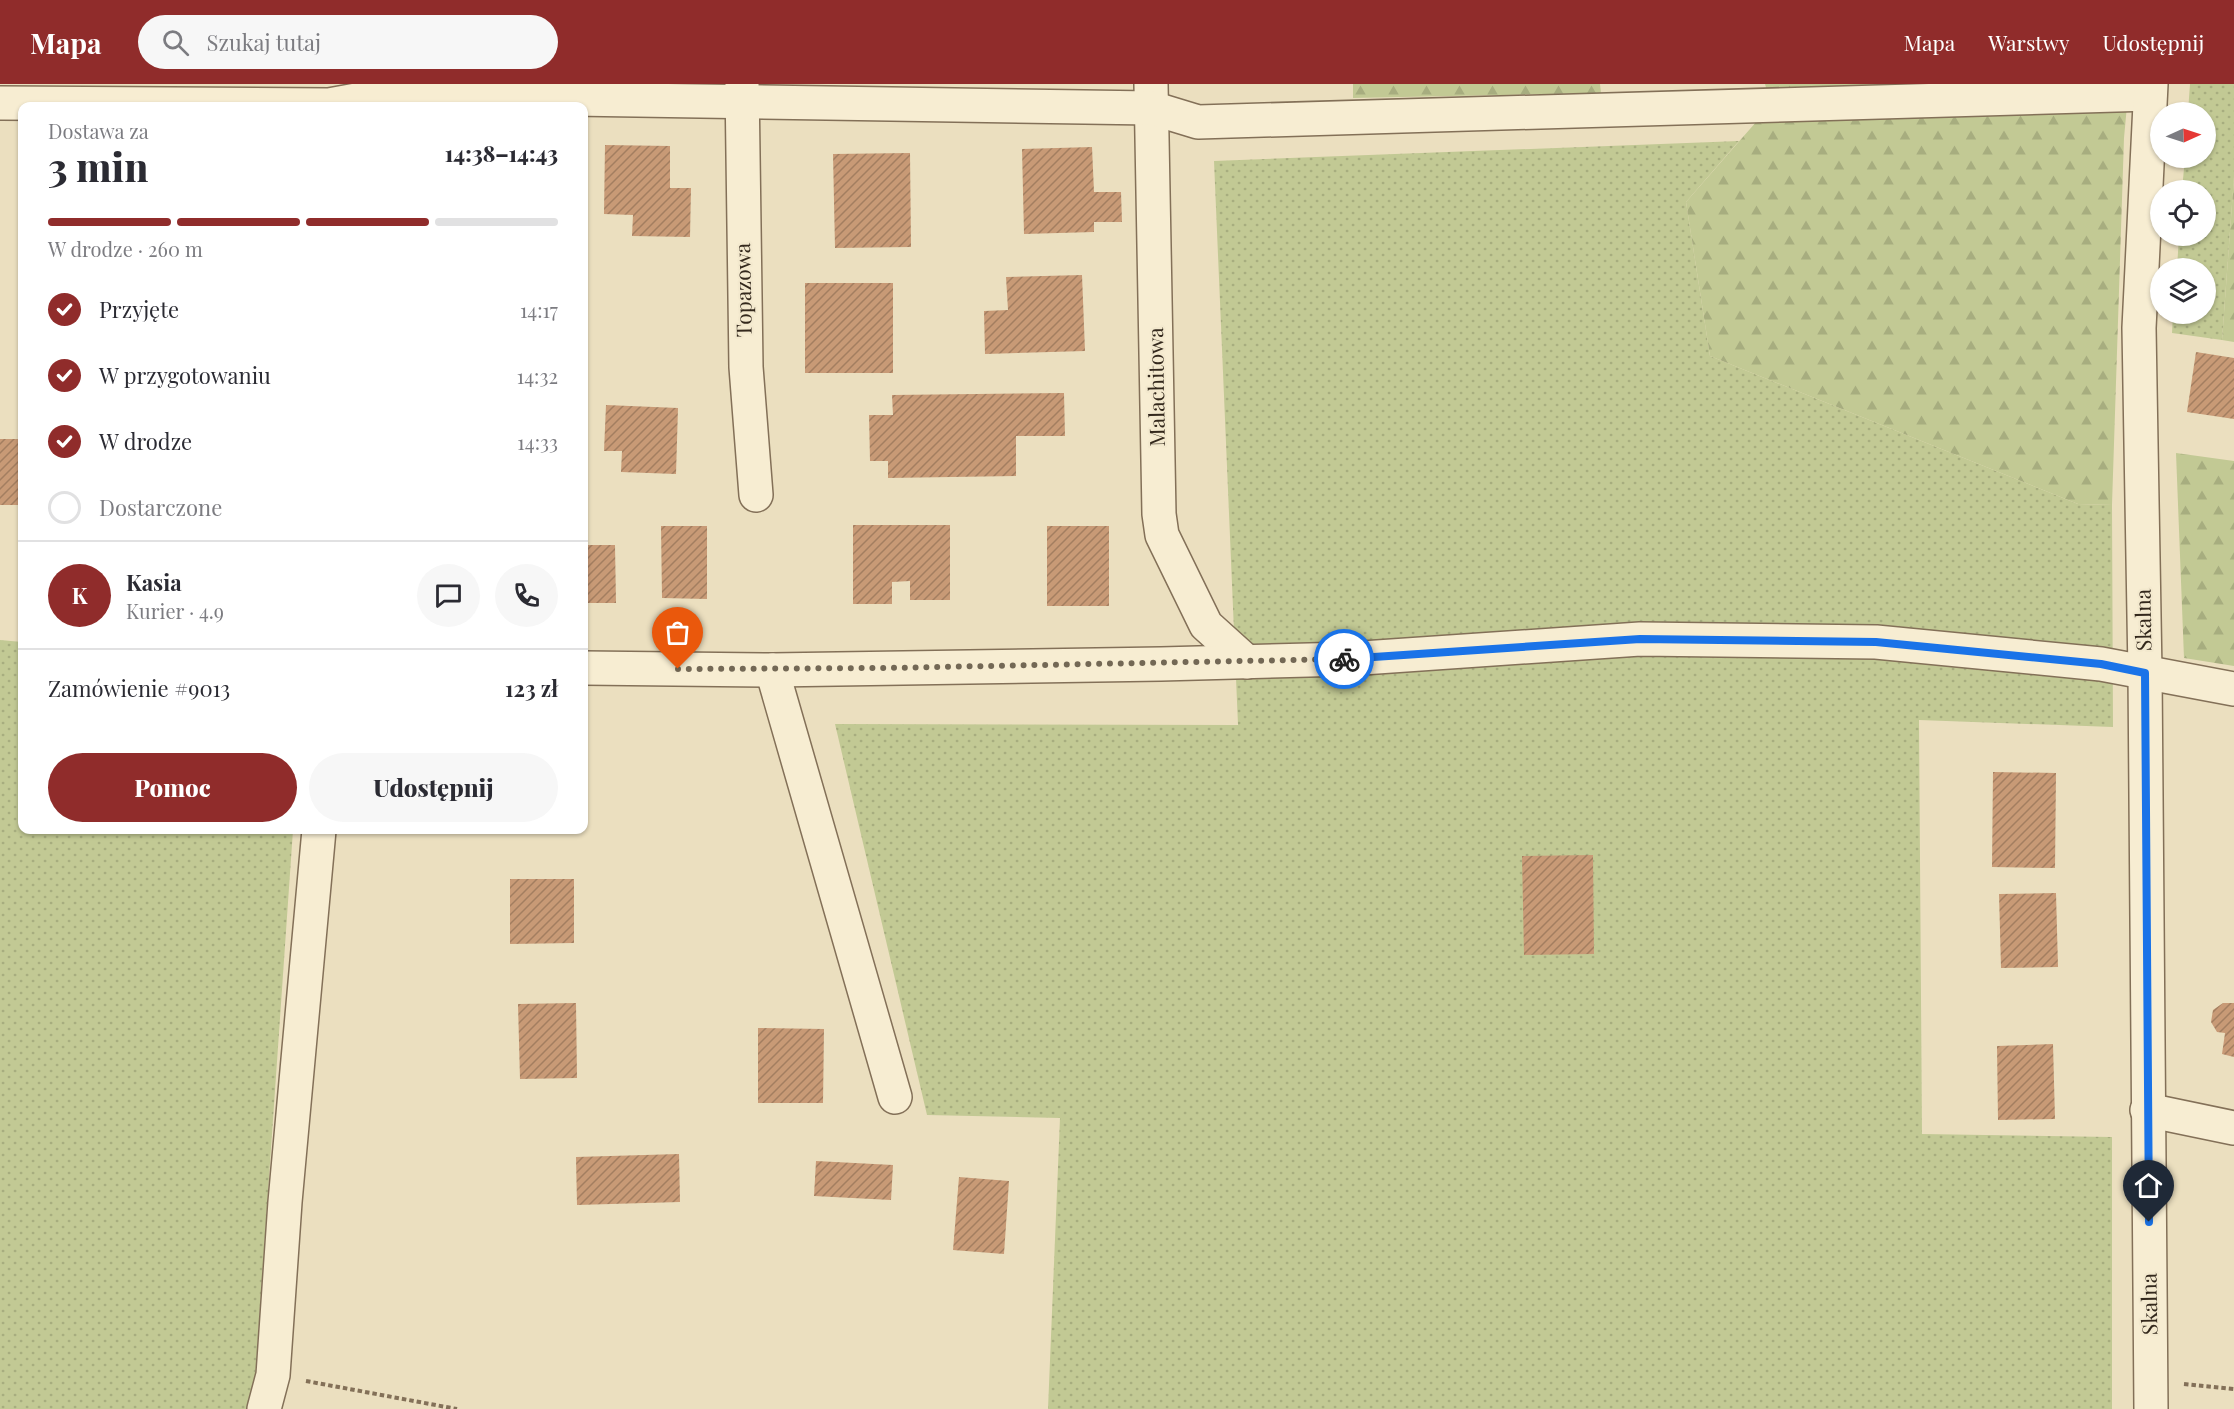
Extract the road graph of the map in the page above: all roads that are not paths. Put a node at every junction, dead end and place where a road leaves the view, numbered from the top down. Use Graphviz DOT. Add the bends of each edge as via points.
graph roads {
  1 [pos="2150,89"];
  2 [pos="741,93"];
  3 [pos="1152,96"];
  4 [pos="356,97"];
  5 [pos="339,102"];
  6 [pos="0,103"];
  7 [pos="18,103"];
  8 [pos="756,495"];
  9 [pos="1247,662"];
  10 [pos="588,668"];
  11 [pos="772,670"];
  12 [pos="2145,673"];
  13 [pos="2234,689"];
  14 [pos="319,834"];
  15 [pos="895,1097"];
  16 [pos="2147,1110"];
  17 [pos="2234,1128"];
  18 [pos="2151,1395"];
  19 [pos="264,1409"];
  1 -- 3 [label="street" via="1198,122"];
  1 -- 12 [label="street, Skalna" via="2139,328"];
  2 -- 3 [label="street"];
  2 -- 4 [label="street"];
  2 -- 8 [label="street, Topazowa" via="746,367"];
  3 -- 9 [label="street, Malachitowa" via="1162,535 1206,625"];
  4 -- 5 [label="street"];
  6 -- 7 [label="street"];
  9 -- 11 [label="street"];
  9 -- 12 [label="street" via="1640,639 1876,642 2101,664"];
  10 -- 11 [label="street"];
  11 -- 15 [label="street"];
  12 -- 13 [label="street"];
  12 -- 16 [label="street, Skalna"];
  14 -- 19 [label="street" via="273,1375"];
  16 -- 17 [label="street"];
  16 -- 18 [label="street, Skalna"];
}
